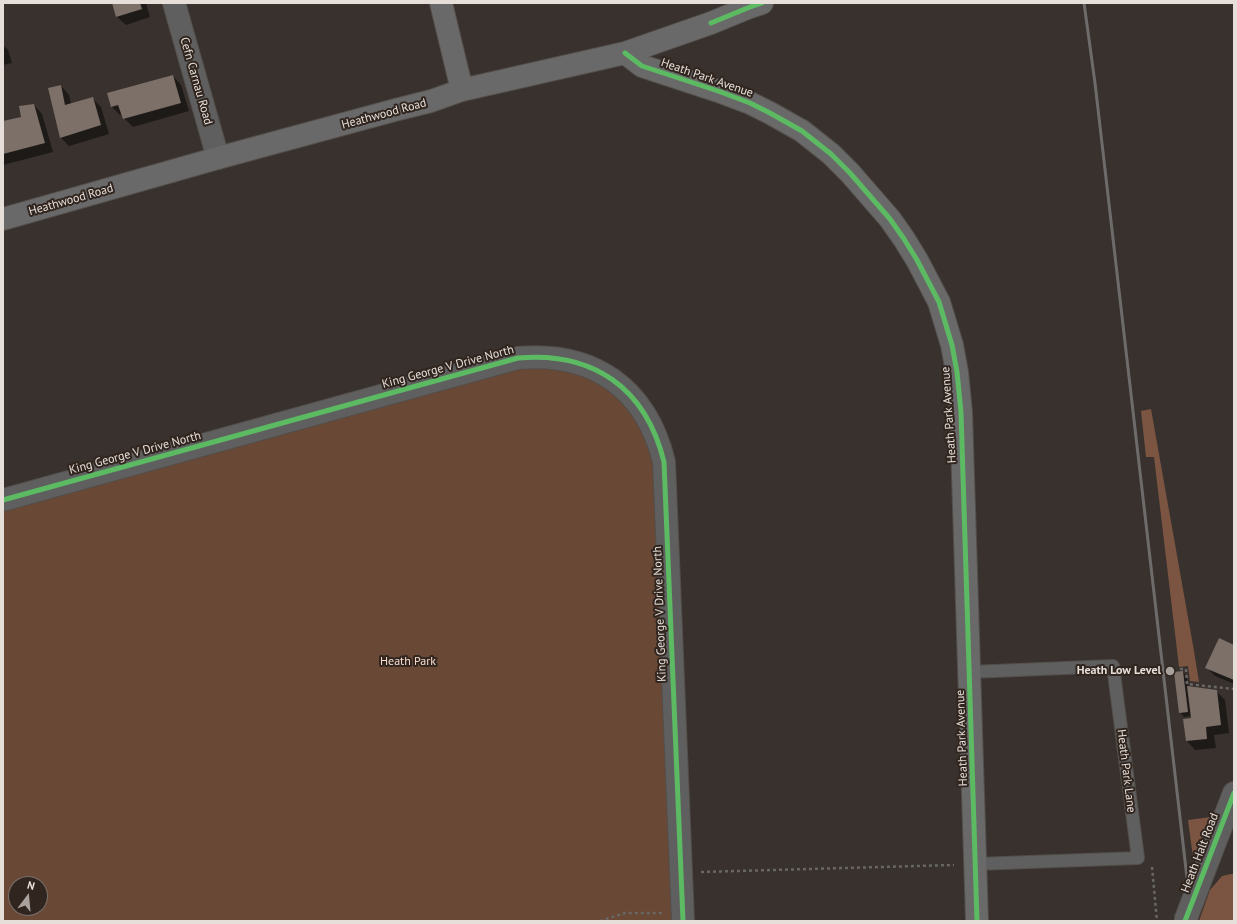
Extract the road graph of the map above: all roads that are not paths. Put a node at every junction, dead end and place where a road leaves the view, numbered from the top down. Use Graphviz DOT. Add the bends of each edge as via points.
graph roads {
  1 [pos="174,3"];
  2 [pos="441,3"];
  3 [pos="762,3"];
  4 [pos="625,53"];
  5 [pos="462,90"];
  6 [pos="218,158"];
  7 [pos="3,219"];
  8 [pos="3,500"];
  9 [pos="970,672"];
  10 [pos="1234,793"];
  11 [pos="976,864"];
  12 [pos="683,917"];
  13 [pos="977,921"];
  14 [pos="1185,921"];
  1 -- 6 [label="street, Cefn Carnau Road"];
  2 -- 5 [label="street"];
  3 -- 4 [label="street, Heathwood Road"];
  4 -- 5 [label="street, Heathwood Road"];
  4 -- 9 [label="street, Heath Park Avenue" via="642,66 750,103 802,131 831,154 870,195 890,219 917,260 941,309 957,372 962,412"];
  5 -- 6 [label="street, Heathwood Road" via="431,101"];
  6 -- 7 [label="street, Heathwood Road"];
  8 -- 12 [label="street, King George V Drive North" via="518,358 535,356 562,359 578,363 608,377 630,395 644,412 656,435 664,462"];
  9 -- 11 [label="street, Heath Park Avenue"];
  9 -- 11 [label="lane, Heath Park Lane" via="1113,666 1138,858"];
  10 -- 14 [label="street, Heath Halt Road, bridge"];
  11 -- 13 [label="street, Heath Park Avenue"];
}
